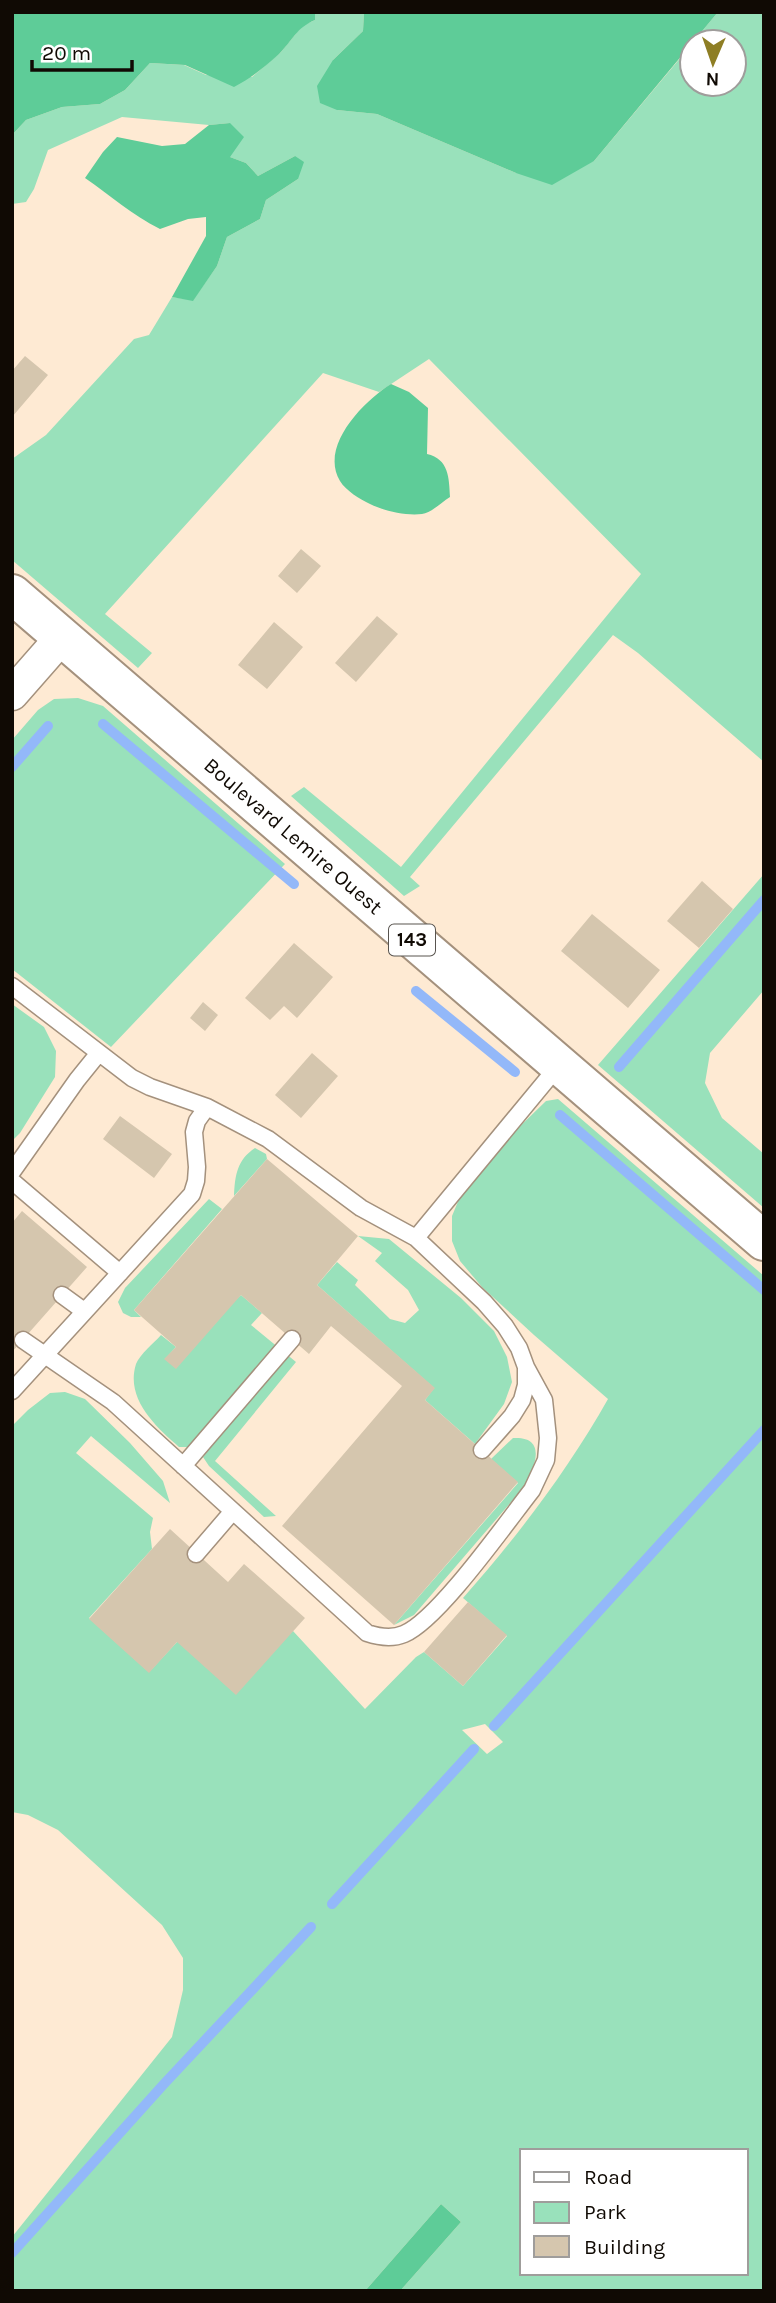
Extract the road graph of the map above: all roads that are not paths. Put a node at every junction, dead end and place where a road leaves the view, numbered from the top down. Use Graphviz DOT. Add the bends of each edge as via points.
graph roads {
  1 [pos="12,594"];
  2 [pos="62,637"];
  3 [pos="12,694"];
  4 [pos="12,986"];
  5 [pos="98,1054"];
  6 [pos="559,1065"];
  7 [pos="207,1107"];
  8 [pos="12,1172"];
  9 [pos="12,1181"];
  10 [pos="415,1238"];
  11 [pos="764,1241"];
  12 [pos="120,1273"];
  13 [pos="62,1295"];
  14 [pos="84,1311"];
  15 [pos="292,1339"];
  16 [pos="23,1340"];
  17 [pos="44,1356"];
  18 [pos="526,1367"];
  19 [pos="12,1391"];
  20 [pos="482,1450"];
  21 [pos="183,1466"];
  22 [pos="233,1511"];
  23 [pos="196,1554"];
  1 -- 2 [label="main road, Boulevard Lemire Ouest / 143"];
  2 -- 3 [label="street"];
  2 -- 6 [label="main road, Boulevard Lemire Ouest / 143"];
  4 -- 5 [label="lane"];
  5 -- 7 [label="lane" via="150,1087"];
  5 -- 8 [label="lane"];
  6 -- 10 [label="lane"];
  6 -- 11 [label="main road, Boulevard Lemire Ouest / 143"];
  7 -- 10 [label="lane" via="268,1139 361,1208"];
  7 -- 12 [label="lane" via="194,1132 197,1167 191,1194"];
  9 -- 12 [label="lane"];
  10 -- 18 [label="lane" via="485,1302 519,1348"];
  12 -- 14 [label="lane"];
  13 -- 14 [label="lane"];
  14 -- 17 [label="lane"];
  15 -- 21 [label="lane"];
  16 -- 17 [label="lane"];
  17 -- 19 [label="lane"];
  17 -- 21 [label="lane" via="113,1402"];
  18 -- 20 [label="lane" via="522,1400"];
  18 -- 22 [label="lane" via="544,1400 548,1438 540,1475 449,1595 406,1633 394,1637 367,1633"];
  21 -- 22 [label="lane"];
  22 -- 23 [label="lane"];
}
